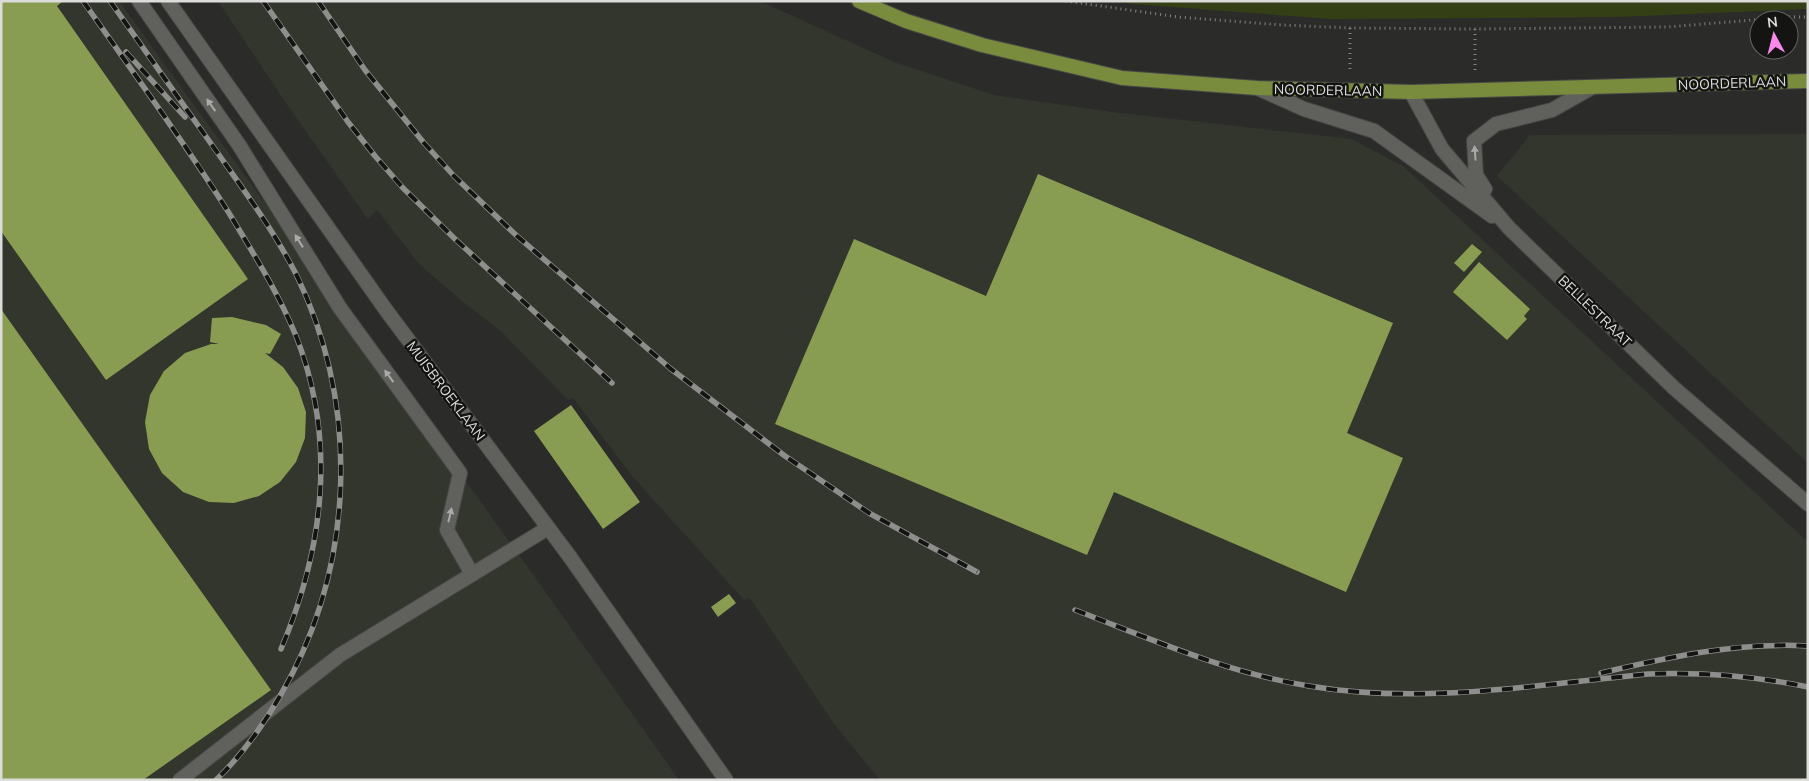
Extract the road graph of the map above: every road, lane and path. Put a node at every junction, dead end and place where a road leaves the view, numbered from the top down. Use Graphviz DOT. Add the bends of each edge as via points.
graph roads {
  1 [pos="139,1"];
  2 [pos="168,1"];
  3 [pos="859,1"];
  4 [pos="1066,1"];
  5 [pos="1808,17"];
  6 [pos="1350,28"];
  7 [pos="1475,29"];
  8 [pos="1808,81"];
  9 [pos="1257,88"];
  10 [pos="1591,88"];
  11 [pos="1475,90"];
  12 [pos="1351,91"];
  13 [pos="1411,92"];
  14 [pos="1509,228"];
  15 [pos="1808,504"];
  16 [pos="548,528"];
  17 [pos="472,574"];
  18 [pos="180,780"];
  19 [pos="726,780"];
  17 -- 1 [label="street, one-way" via="447,530 460,474 340,308 239,145"];
  2 -- 16 [label="street, MUISBROEKLAAN" via="386,310"];
  3 -- 9 [label="main road, NOORDERLAAN" via="906,21 982,45 1122,78"];
  4 -- 6 [label="path" via="1178,17"];
  5 -- 7 [label="path" via="1667,27"];
  6 -- 7 [label="path"];
  6 -- 12 [label="path"];
  7 -- 11 [label="path"];
  8 -- 10 [label="main road, NOORDERLAAN"];
  9 -- 12 [label="main road, NOORDERLAAN"];
  9 -- 14 [label="street" via="1304,109 1374,131"];
  10 -- 11 [label="main road, NOORDERLAAN"];
  14 -- 10 [label="street, one-way" via="1476,175 1474,141 1496,124 1552,110"];
  11 -- 13 [label="main road, NOORDERLAAN"];
  12 -- 13 [label="main road, NOORDERLAAN"];
  13 -- 14 [label="street, BELLESTRAAT" via="1442,149"];
  14 -- 15 [label="street, BELLESTRAAT" via="1674,388"];
  16 -- 17 [label="street"];
  16 -- 19 [label="street, MUISBROEKLAAN"];
  17 -- 18 [label="street" via="340,655"];
}
